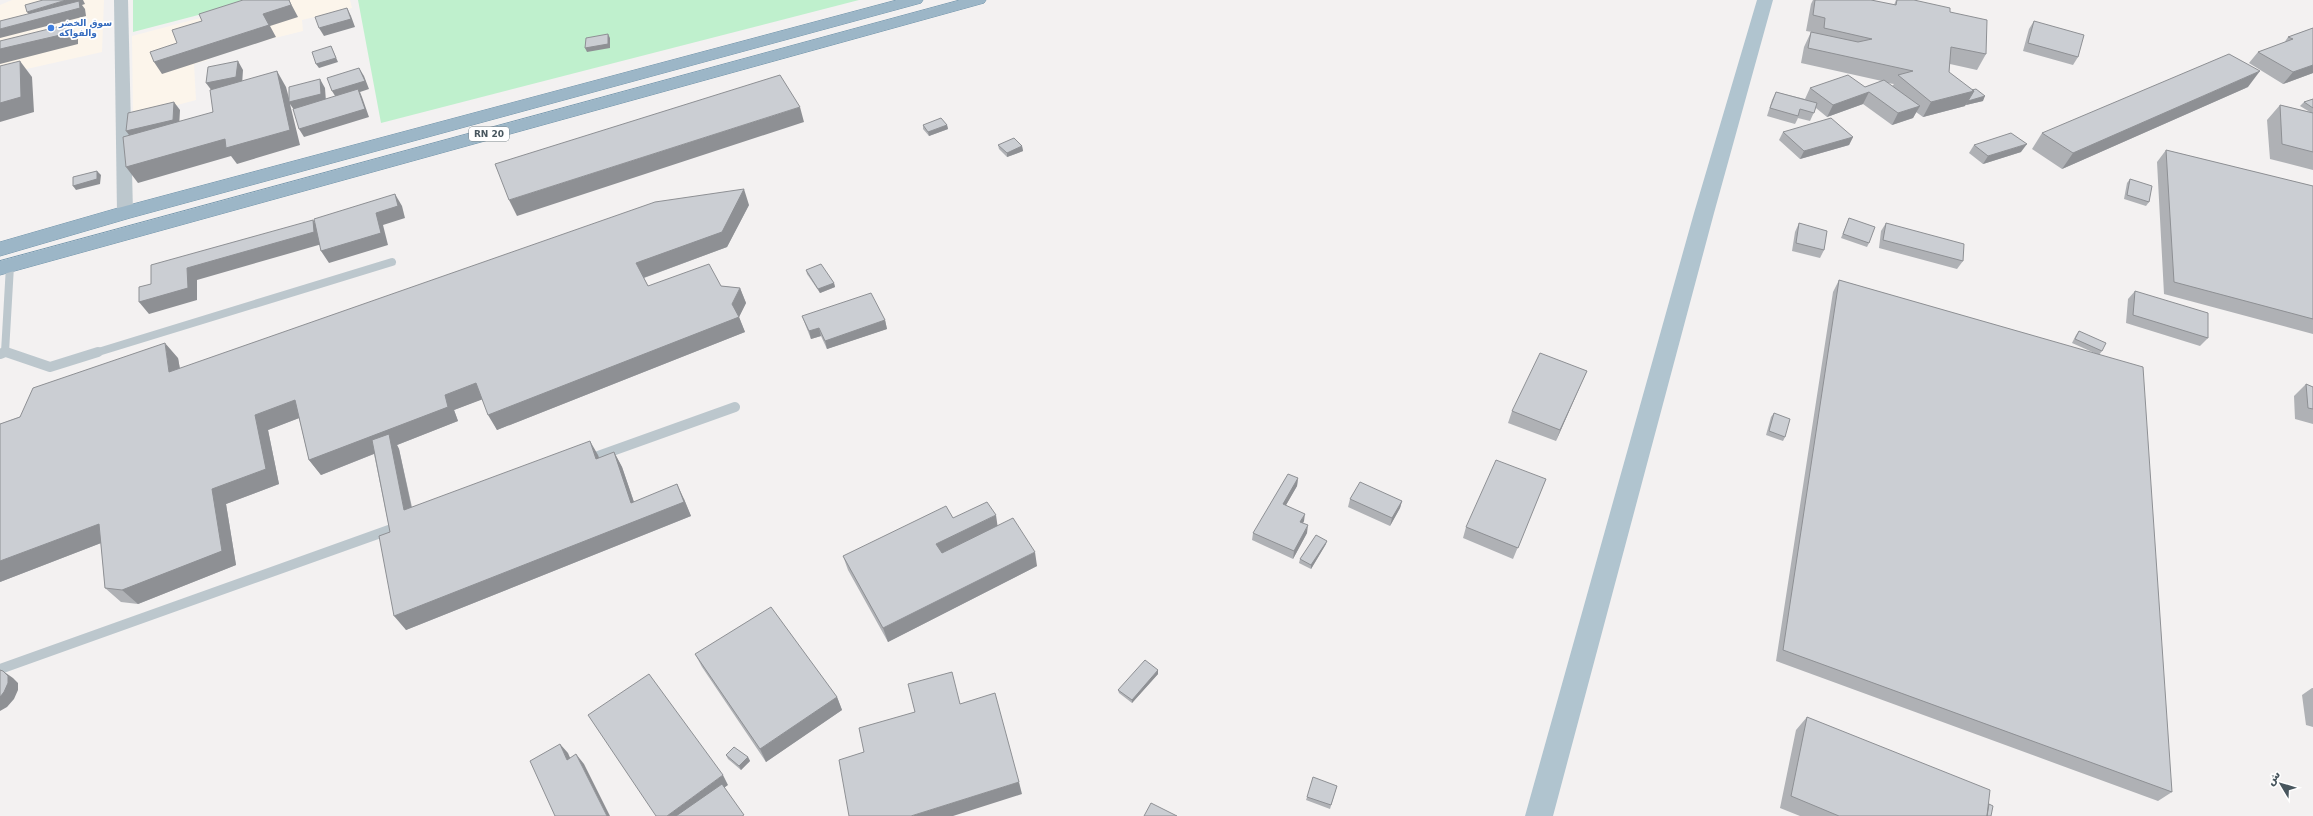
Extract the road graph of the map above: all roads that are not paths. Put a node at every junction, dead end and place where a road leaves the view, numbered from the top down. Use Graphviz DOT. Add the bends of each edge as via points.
graph roads {
  1 [pos="121,0"];
  2 [pos="915,0"];
  3 [pos="978,0"];
  4 [pos="1765,0"];
  5 [pos="125,213"];
  6 [pos="0,249"];
  7 [pos="392,262"];
  8 [pos="5,267"];
  9 [pos="2,353"];
  10 [pos="735,407"];
  11 [pos="578,463"];
  12 [pos="413,522"];
  13 [pos="0,669"];
  14 [pos="1539,816"];
  1 -- 5 [label="street"];
  2 -- 5 [label="highway, RN 20"];
  3 -- 8 [label="highway, RN 20"];
  4 -- 14 [label="main road"];
  5 -- 6 [label="highway, RN 20"];
  7 -- 9 [label="lane" via="50,367"];
  8 -- 9 [label="lane"];
  10 -- 11 [label="lane"];
  12 -- 13 [label="lane"];
}
